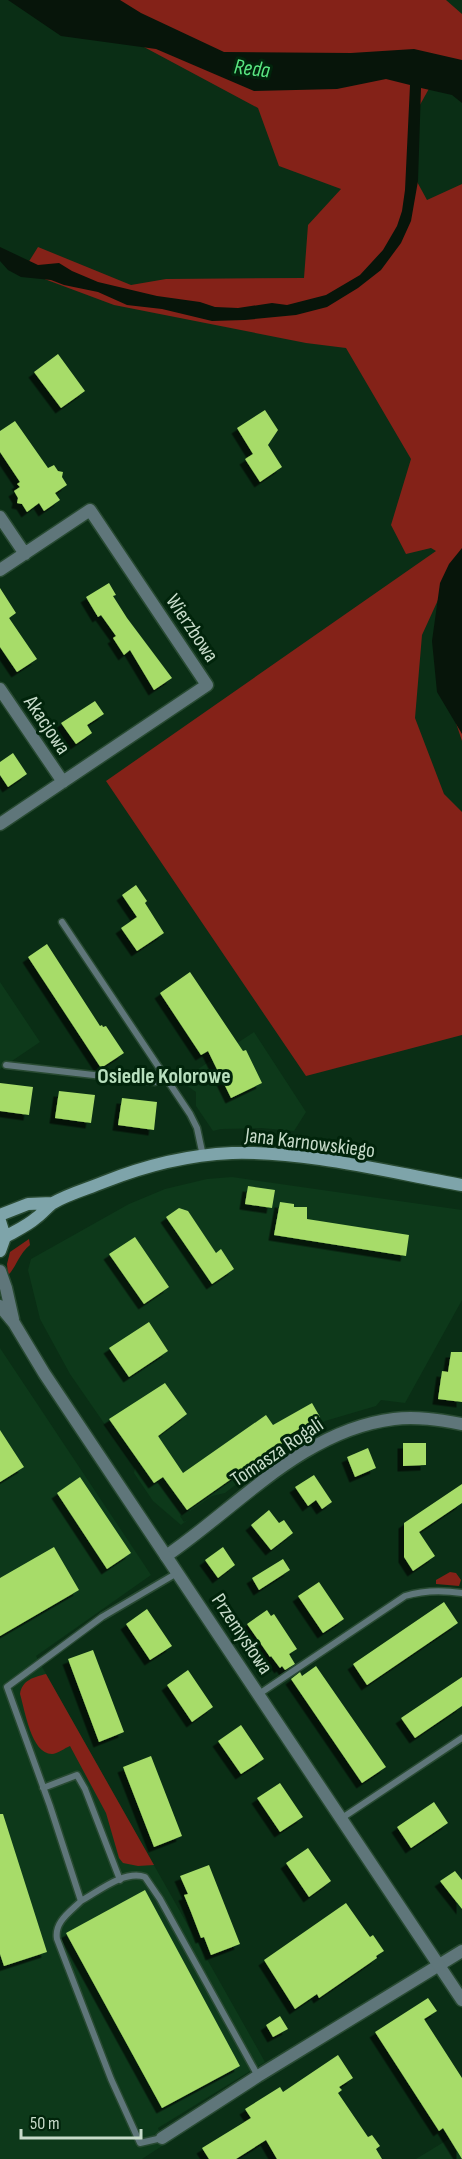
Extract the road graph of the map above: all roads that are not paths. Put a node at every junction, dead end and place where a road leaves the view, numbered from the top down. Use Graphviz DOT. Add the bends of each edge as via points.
graph roads {
  1 [pos="0,517"];
  2 [pos="25,554"];
  3 [pos="0,570"];
  4 [pos="0,689"];
  5 [pos="63,782"];
  6 [pos="0,824"];
  7 [pos="62,922"];
  8 [pos="6,1065"];
  9 [pos="164,1076"];
  10 [pos="204,1156"];
  11 [pos="462,1185"];
  12 [pos="52,1203"];
  13 [pos="0,1215"];
  14 [pos="0,1221"];
  15 [pos="5,1237"];
  16 [pos="0,1251"];
  17 [pos="0,1271"];
  18 [pos="0,1306"];
  19 [pos="14,1323"];
  20 [pos="462,1424"];
  21 [pos="166,1556"];
  22 [pos="177,1573"];
  23 [pos="462,1593"];
  24 [pos="259,1694"];
  25 [pos="462,1738"];
  26 [pos="43,1788"];
  27 [pos="342,1818"];
  28 [pos="120,1880"];
  29 [pos="81,1901"];
  30 [pos="462,1951"];
  31 [pos="439,1965"];
  32 [pos="462,2000"];
  33 [pos="258,2076"];
  34 [pos="162,2138"];
  1 -- 2 [label="street"];
  2 -- 3 [label="street, Wierzbowa"];
  2 -- 5 [label="street, Wierzbowa" via="90,510 207,685"];
  4 -- 5 [label="street, Akacjowa"];
  5 -- 6 [label="street, Wierzbowa"];
  7 -- 9 [label="lane"];
  8 -- 9 [label="lane" via="155,1082"];
  9 -- 10 [label="lane" via="197,1128"];
  10 -- 11 [label="main road, Jana Karnowskiego" via="268,1154"];
  10 -- 12 [label="main road, Jana Karnowskiego" via="136,1170"];
  12 -- 13 [label="main road, Jana Karnowskiego" via="28,1204"];
  12 -- 15 [label="main road, Jana Karnowskiego" via="34,1220"];
  14 -- 15 [label="main road"];
  15 -- 16 [label="main road"];
  17 -- 19 [label="street, Przemysłowa"];
  18 -- 19 [label="street, Przemysłowa"];
  19 -- 21 [label="street, Przemysłowa"];
  20 -- 21 [label="street, Tomasza Rogali" via="395,1419 348,1430 298,1456"];
  21 -- 22 [label="street, Przemysłowa"];
  22 -- 24 [label="street, Przemysłowa"];
  22 -- 26 [label="lane" via="102,1617 7,1687"];
  23 -- 24 [label="lane" via="420,1591 405,1596"];
  24 -- 27 [label="street, Przemysłowa"];
  25 -- 27 [label="lane"];
  26 -- 28 [label="lane" via="77,1775"];
  26 -- 29 [label="lane"];
  27 -- 31 [label="street, Przemysłowa"];
  28 -- 29 [label="lane"];
  28 -- 33 [label="lane" via="132,1875 145,1877"];
  29 -- 34 [label="lane" via="59,1923 57,1939 140,2143"];
  30 -- 31 [label="street"];
  31 -- 32 [label="street, Przemysłowa"];
  31 -- 33 [label="street"];
  33 -- 34 [label="street"];
}
